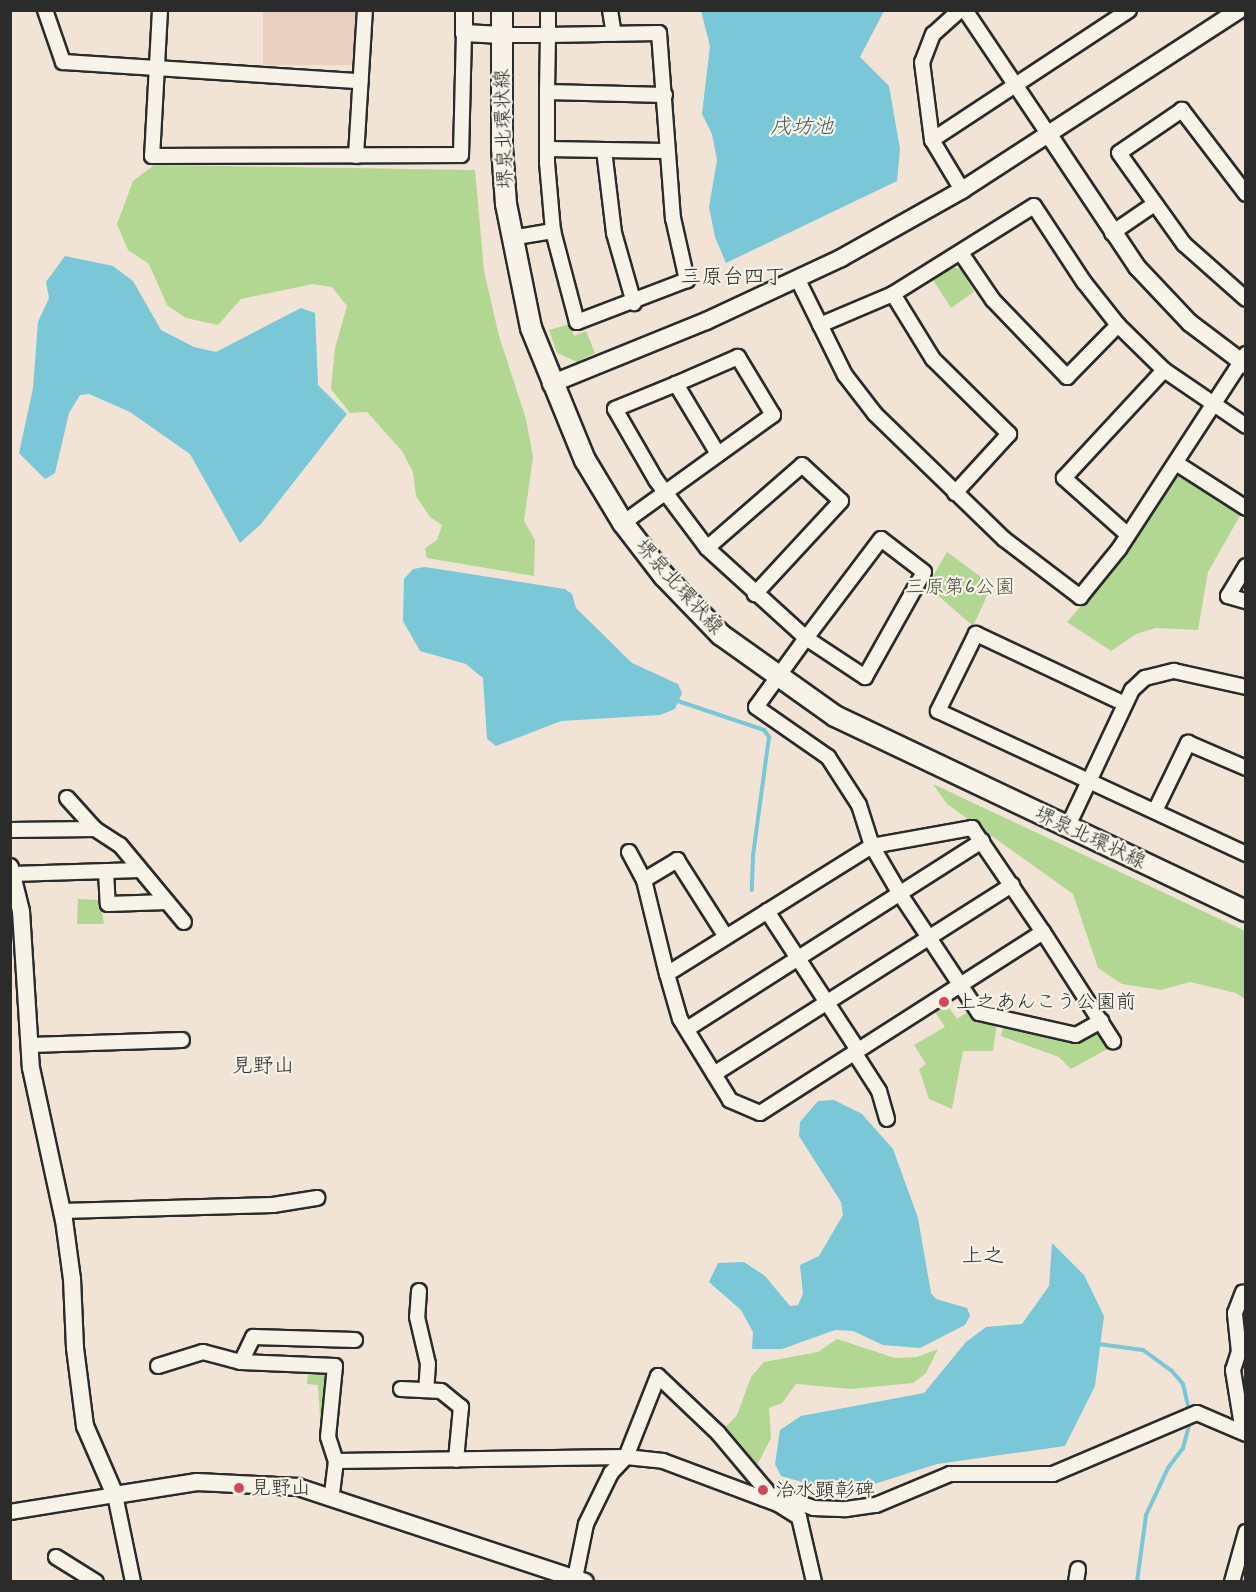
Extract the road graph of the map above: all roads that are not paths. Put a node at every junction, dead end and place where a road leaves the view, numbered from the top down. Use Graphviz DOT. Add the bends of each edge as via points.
graph roads {
  1 [pos="45,10"];
  2 [pos="160,10"];
  3 [pos="365,10"];
  4 [pos="464,10"];
  5 [pos="502,10"];
  6 [pos="548,10"];
  7 [pos="610,10"];
  8 [pos="962,10"];
  9 [pos="1129,10"];
  10 [pos="1239,10"];
  11 [pos="465,33"];
  12 [pos="614,34"];
  13 [pos="502,35"];
  14 [pos="548,35"];
  15 [pos="156,70"];
  16 [pos="360,81"];
  17 [pos="1015,86"];
  18 [pos="547,92"];
  19 [pos="665,94"];
  20 [pos="1049,135"];
  21 [pos="932,140"];
  22 [pos="547,149"];
  23 [pos="604,150"];
  24 [pos="665,151"];
  25 [pos="356,156"];
  26 [pos="962,190"];
  27 [pos="1245,194"];
  28 [pos="1153,205"];
  29 [pos="553,231"];
  30 [pos="1112,232"];
  31 [pos="511,238"];
  32 [pos="961,253"];
  33 [pos="798,280"];
  34 [pos="893,294"];
  35 [pos="1245,299"];
  36 [pos="633,303"];
  37 [pos="819,325"];
  38 [pos="1118,325"];
  39 [pos="1244,360"];
  40 [pos="1164,370"];
  41 [pos="551,384"];
  42 [pos="676,384"];
  43 [pos="1213,405"];
  44 [pos="1245,426"];
  45 [pos="718,454"];
  46 [pos="1176,463"];
  47 [pos="666,493"];
  48 [pos="955,493"];
  49 [pos="1245,508"];
  50 [pos="623,523"];
  51 [pos="1128,535"];
  52 [pos="707,548"];
  53 [pos="1245,566"];
  54 [pos="755,594"];
  55 [pos="1245,601"];
  56 [pos="806,638"];
  57 [pos="777,678"];
  58 [pos="1245,687"];
  59 [pos="1125,704"];
  60 [pos="1245,768"];
  61 [pos="1088,780"];
  62 [pos="67,798"];
  63 [pos="1155,811"];
  64 [pos="1067,828"];
  65 [pos="95,829"];
  66 [pos="10,830"];
  67 [pos="982,841"];
  68 [pos="872,846"];
  69 [pos="629,852"];
  70 [pos="1245,854"];
  71 [pos="140,870"];
  72 [pos="11,871"];
  73 [pos="106,871"];
  74 [pos="644,880"];
  75 [pos="1012,885"];
  76 [pos="900,894"];
  77 [pos="167,902"];
  78 [pos="767,911"];
  79 [pos="1245,911"];
  80 [pos="184,922"];
  81 [pos="1043,932"];
  82 [pos="726,937"];
  83 [pos="928,937"];
  84 [pos="799,958"];
  85 [pos="667,974"];
  86 [pos="960,984"];
  87 [pos="827,1002"];
  88 [pos="1101,1021"];
  89 [pos="687,1029"];
  90 [pos="182,1040"];
  91 [pos="1113,1041"];
  92 [pos="30,1045"];
  93 [pos="856,1051"];
  94 [pos="714,1074"];
  95 [pos="887,1119"];
  96 [pos="317,1198"];
  97 [pos="62,1211"];
  98 [pos="419,1291"];
  99 [pos="1243,1292"];
  100 [pos="337,1339"];
  101 [pos="355,1340"];
  102 [pos="241,1362"];
  103 [pos="158,1366"];
  104 [pos="335,1366"];
  105 [pos="401,1389"];
  106 [pos="426,1390"];
  107 [pos="1244,1433"];
  108 [pos="626,1457"];
  109 [pos="456,1460"];
  110 [pos="336,1461"];
  111 [pos="765,1495"];
  112 [pos="115,1496"];
  113 [pos="332,1496"];
  114 [pos="10,1512"];
  115 [pos="1245,1532"];
  116 [pos="56,1557"];
  117 [pos="574,1579"];
  118 [pos="96,1581"];
  119 [pos="134,1581"];
  120 [pos="814,1581"];
  121 [pos="1232,1581"];
  1 -- 15 [label="street" via="63,62"];
  2 -- 15 [label="street"];
  3 -- 16 [label="street"];
  4 -- 11 [label="street"];
  5 -- 13 [label="main road, 堺泉北環状線"];
  6 -- 14 [label="street"];
  7 -- 12 [label="street"];
  8 -- 17 [label="street"];
  8 -- 21 [label="street" via="933,34 922,62"];
  9 -- 17 [label="street"];
  10 -- 20 [label="street"];
  11 -- 13 [label="street"];
  11 -- 25 [label="street" via="461,155"];
  12 -- 14 [label="street"];
  12 -- 19 [label="street" via="658,33"];
  13 -- 14 [label="street"];
  13 -- 31 [label="main road, 堺泉北環状線" via="502,148"];
  14 -- 18 [label="street"];
  15 -- 16 [label="street"];
  15 -- 25 [label="street" via="152,156"];
  16 -- 25 [label="street"];
  17 -- 20 [label="street"];
  17 -- 21 [label="street"];
  18 -- 19 [label="street"];
  18 -- 22 [label="street"];
  19 -- 24 [label="street"];
  20 -- 26 [label="street"];
  20 -- 30 [label="street"];
  21 -- 26 [label="street"];
  22 -- 23 [label="street"];
  22 -- 29 [label="street"];
  23 -- 24 [label="street"];
  23 -- 36 [label="street" via="614,233"];
  24 -- 36 [label="street" via="673,218 687,280"];
  26 -- 33 [label="street"];
  27 -- 28 [label="street" via="1182,110 1119,153"];
  28 -- 30 [label="street"];
  28 -- 35 [label="street" via="1184,244"];
  29 -- 31 [label="street"];
  29 -- 36 [label="street" via="577,322"];
  30 -- 39 [label="street" via="1163,297"];
  31 -- 41 [label="main road, 堺泉北環状線" via="531,328"];
  32 -- 34 [label="street"];
  32 -- 38 [label="street" via="1034,206 1083,282"];
  32 -- 38 [label="street" via="993,300 1067,377"];
  33 -- 37 [label="street"];
  33 -- 41 [label="street"];
  34 -- 37 [label="street"];
  34 -- 48 [label="street" via="933,359 1009,434"];
  37 -- 48 [label="street" via="845,375 875,414"];
  38 -- 40 [label="street"];
  39 -- 43 [label="street"];
  40 -- 43 [label="street"];
  40 -- 51 [label="street" via="1064,478"];
  41 -- 50 [label="main road, 堺泉北環状線" via="585,460"];
  42 -- 45 [label="street"];
  42 -- 45 [label="street" via="738,357 773,415"];
  42 -- 47 [label="street" via="615,409"];
  43 -- 44 [label="street"];
  43 -- 46 [label="street"];
  45 -- 47 [label="street"];
  46 -- 49 [label="street"];
  46 -- 51 [label="street"];
  47 -- 50 [label="street"];
  47 -- 52 [label="street"];
  48 -- 51 [label="street" via="1004,539 1080,597"];
  50 -- 57 [label="main road, 堺泉北環状線" via="691,607"];
  52 -- 54 [label="street"];
  52 -- 54 [label="street" via="802,465 841,501"];
  53 -- 55 [label="street" via="1228,596"];
  54 -- 56 [label="street"];
  56 -- 56 [label="street" via="865,677 924,572 881,539"];
  56 -- 57 [label="street"];
  57 -- 64 [label="main road, 堺泉北環状線" via="868,734"];
  57 -- 68 [label="street" via="756,707 828,757 859,804"];
  58 -- 59 [label="street" via="1174,670 1145,678"];
  59 -- 61 [label="street"];
  59 -- 61 [label="street" via="976,634 938,711"];
  60 -- 63 [label="street" via="1188,743"];
  61 -- 63 [label="street"];
  61 -- 64 [label="street"];
  62 -- 65 [label="street"];
  63 -- 70 [label="street"];
  64 -- 79 [label="main road, 堺泉北環状線"];
  65 -- 66 [label="street"];
  65 -- 71 [label="street" via="120,845"];
  67 -- 68 [label="street" via="972,828"];
  67 -- 75 [label="street"];
  67 -- 76 [label="street"];
  68 -- 76 [label="street"];
  68 -- 78 [label="street"];
  69 -- 74 [label="street"];
  71 -- 73 [label="street"];
  71 -- 77 [label="street"];
  72 -- 73 [label="street"];
  72 -- 92 [label="street" via="21,911"];
  73 -- 77 [label="street" via="108,904"];
  74 -- 82 [label="street" via="677,860"];
  74 -- 85 [label="street"];
  75 -- 81 [label="street"];
  75 -- 83 [label="street"];
  76 -- 83 [label="street"];
  76 -- 84 [label="street"];
  77 -- 80 [label="street"];
  78 -- 82 [label="street"];
  78 -- 84 [label="street"];
  81 -- 86 [label="street"];
  81 -- 88 [label="street"];
  82 -- 85 [label="street"];
  83 -- 86 [label="street"];
  83 -- 87 [label="street"];
  84 -- 87 [label="street"];
  84 -- 89 [label="street"];
  85 -- 89 [label="street" via="680,1019"];
  86 -- 88 [label="street" via="979,1013 1076,1035"];
  86 -- 93 [label="street"];
  87 -- 93 [label="street"];
  87 -- 94 [label="street"];
  88 -- 91 [label="street"];
  89 -- 94 [label="street"];
  90 -- 92 [label="street"];
  92 -- 97 [label="street" via="40,1120"];
  93 -- 94 [label="street" via="760,1113 730,1100"];
  93 -- 95 [label="street" via="879,1091"];
  96 -- 97 [label="street" via="273,1205"];
  97 -- 112 [label="street" via="85,1426"];
  98 -- 106 [label="street" via="417,1317 428,1364"];
  99 -- 107 [label="street" via="1235,1313 1239,1352 1233,1370"];
  100 -- 101 [label="street"];
  100 -- 102 [label="street" via="253,1337"];
  100 -- 104 [label="street"];
  102 -- 103 [label="street" via="203,1352"];
  102 -- 104 [label="street"];
  104 -- 110 [label="street" via="328,1437"];
  105 -- 106 [label="street"];
  106 -- 109 [label="street" via="441,1391 461,1407"];
  107 -- 111 [label="street" via="1197,1413 1053,1474 950,1474 876,1505 846,1509 813,1508"];
  108 -- 109 [label="street"];
  108 -- 111 [label="street" via="663,1461"];
  108 -- 111 [label="street" via="658,1376 718,1433"];
  108 -- 117 [label="street" via="611,1473 586,1524"];
  109 -- 110 [label="street"];
  110 -- 113 [label="street"];
  111 -- 120 [label="street" via="799,1517"];
  112 -- 113 [label="street" via="197,1482 233,1482 298,1487"];
  112 -- 114 [label="street"];
  112 -- 119 [label="street"];
  113 -- 117 [label="street"];
  115 -- 121 [label="street"];
  116 -- 118 [label="street"];
}
